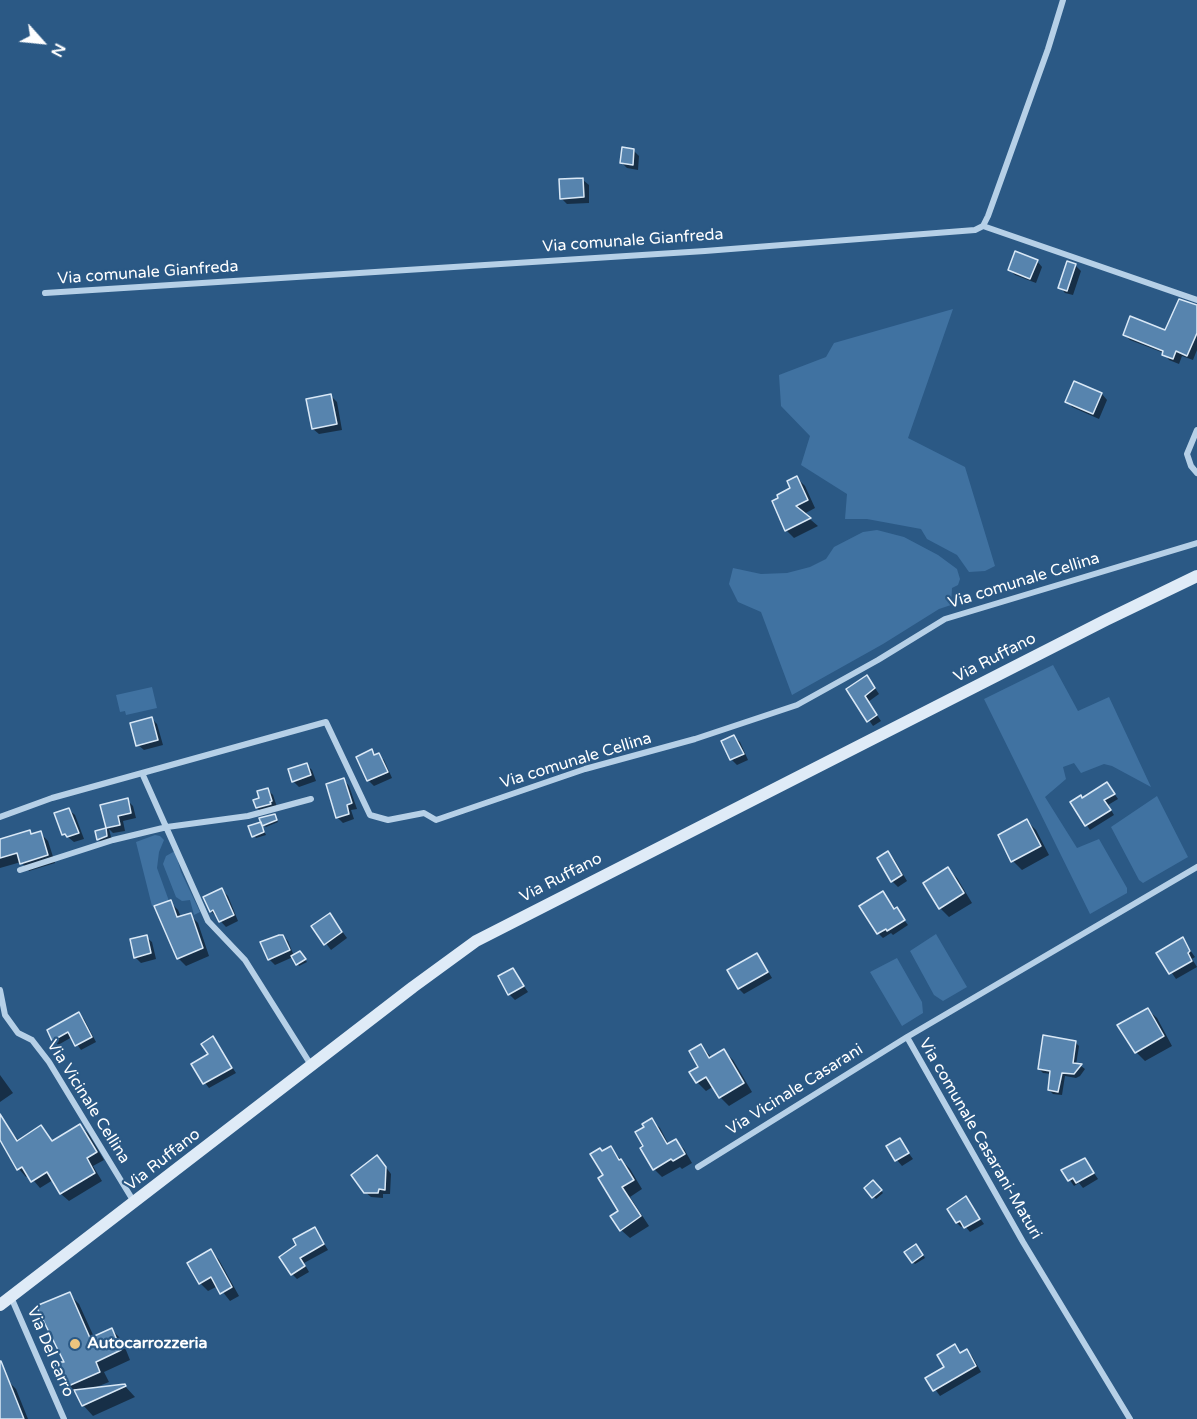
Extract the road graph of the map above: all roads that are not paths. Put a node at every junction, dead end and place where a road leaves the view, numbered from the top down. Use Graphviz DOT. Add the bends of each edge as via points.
graph roads {
  1 [pos="1063,0"];
  2 [pos="983,226"];
  3 [pos="45,293"];
  4 [pos="1197,300"];
  5 [pos="1197,430"];
  6 [pos="1197,473"];
  7 [pos="1197,543"];
  8 [pos="1197,576"];
  9 [pos="142,773"];
  10 [pos="311,799"];
  11 [pos="0,817"];
  12 [pos="167,827"];
  13 [pos="1197,867"];
  14 [pos="20,870"];
  15 [pos="0,990"];
  16 [pos="907,1037"];
  17 [pos="311,1066"];
  18 [pos="698,1167"];
  19 [pos="134,1202"];
  20 [pos="11,1297"];
  21 [pos="0,1305"];
  22 [pos="64,1419"];
  23 [pos="1130,1419"];
  1 -- 2 [label="street"];
  2 -- 3 [label="street, Via comunale Gianfreda" via="975,230 705,250"];
  2 -- 4 [label="street"];
  5 -- 6 [label="street" via="1187,454"];
  7 -- 9 [label="street, Via comunale Cellina" via="945,618 797,705 695,739 585,769 436,820 424,813 388,820 370,815 326,722"];
  8 -- 17 [label="street, Via Ruffano" via="476,941"];
  9 -- 11 [label="street, Via comunale Cellina"];
  9 -- 12 [label="street"];
  10 -- 12 [label="street" via="248,816"];
  12 -- 14 [label="street"];
  12 -- 17 [label="street" via="208,921 250,966"];
  13 -- 16 [label="street, Via comunale Casarani-Maturi"];
  15 -- 19 [label="street, Via Vicinale Cellina" via="5,1015 49,1062"];
  16 -- 18 [label="street, Via Vicinale Casarani"];
  16 -- 23 [label="street, Via comunale Casarani-Maturi" via="1023,1242"];
  17 -- 19 [label="street, Via Ruffano"];
  19 -- 20 [label="street, Via Ruffano"];
  20 -- 21 [label="street, Via Ruffano"];
  20 -- 22 [label="street, Via Del carro"];
}
